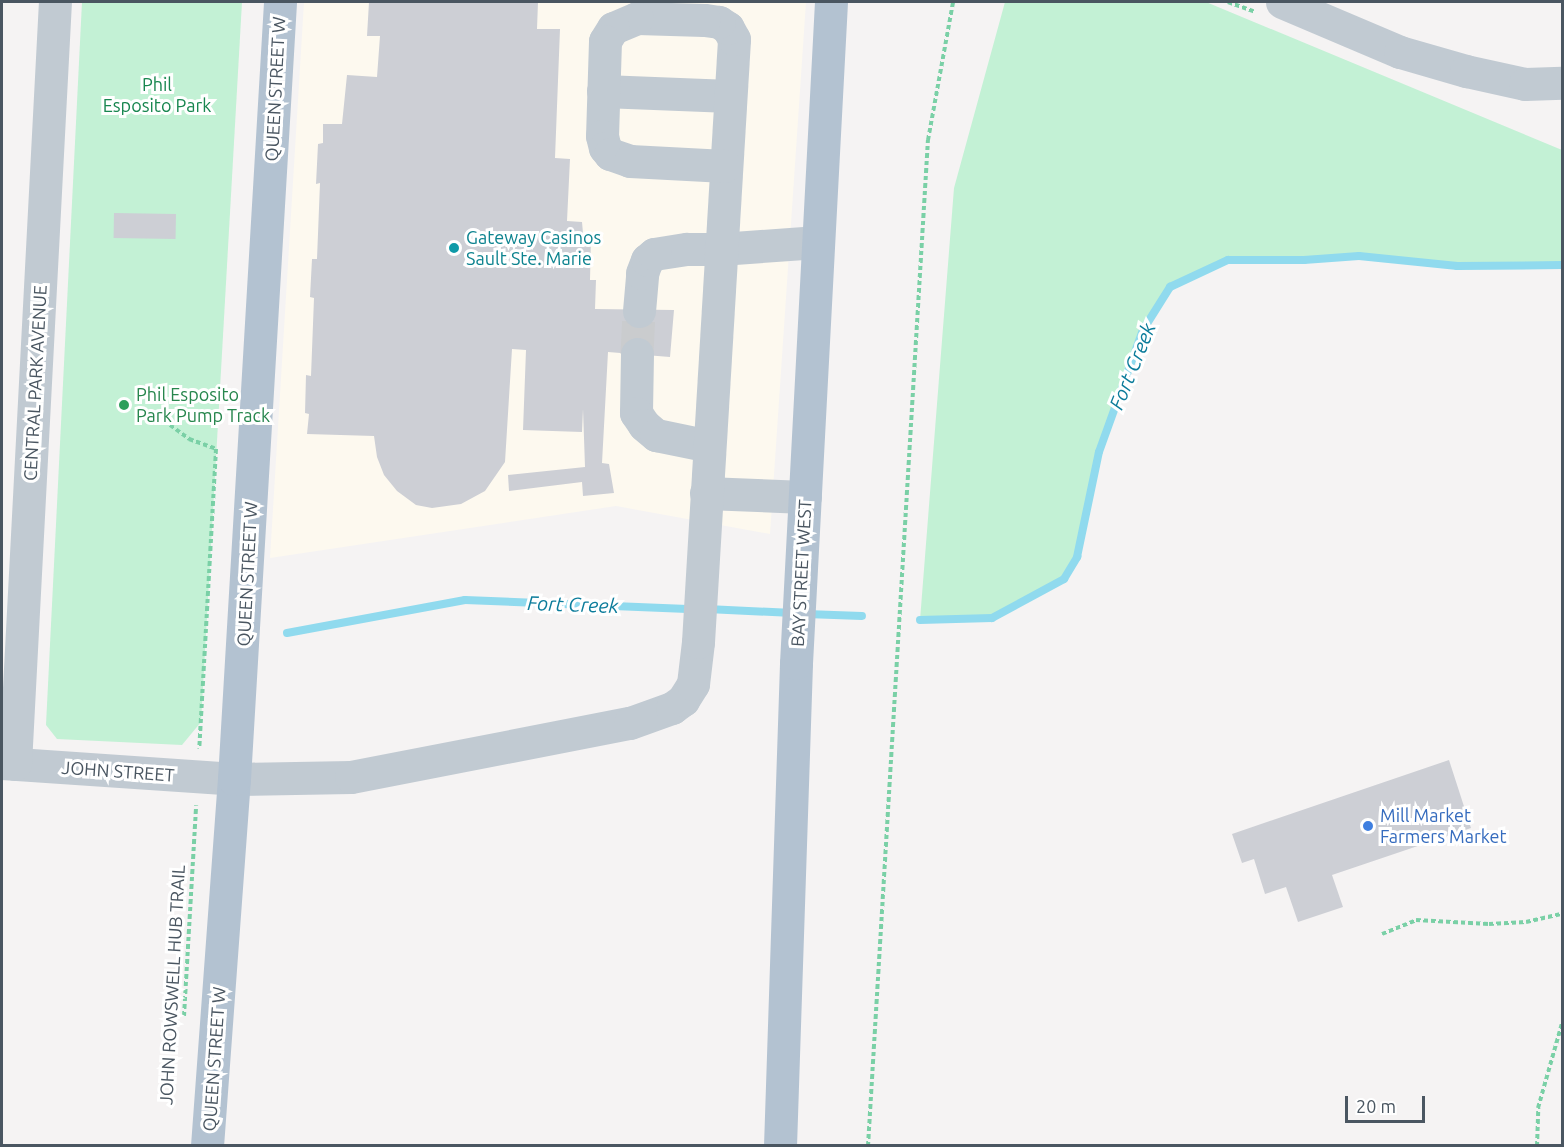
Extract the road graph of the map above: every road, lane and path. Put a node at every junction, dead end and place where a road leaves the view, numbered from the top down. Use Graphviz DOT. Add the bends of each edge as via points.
graph roads {
  1 [pos="55,2"];
  2 [pos="280,2"];
  3 [pos="831,2"];
  4 [pos="953,2"];
  5 [pos="1282,2"];
  6 [pos="1563,83"];
  7 [pos="603,91"];
  8 [pos="730,96"];
  9 [pos="725,166"];
  10 [pos="818,242"];
  11 [pos="720,249"];
  12 [pos="639,311"];
  13 [pos="637,354"];
  14 [pos="170,424"];
  15 [pos="709,446"];
  16 [pos="706,492"];
  17 [pos="805,497"];
  18 [pos="14,541"];
  19 [pos="201,722"];
  20 [pos="8,763"];
  21 [pos="234,779"];
  22 [pos="194,826"];
  23 [pos="1563,914"];
  24 [pos="1382,934"];
  25 [pos="1563,1023"];
  26 [pos="184,1027"];
  27 [pos="207,1146"];
  28 [pos="780,1146"];
  29 [pos="868,1146"];
  30 [pos="1537,1146"];
  1 -- 18 [label="street, CENTRAL PARK AVENUE"];
  2 -- 21 [label="main road, QUEEN STREET W"];
  3 -- 10 [label="main road, BAY STREET WEST"];
  4 -- 29 [label="path" via="928,140"];
  5 -- 6 [label="street" via="1400,52 1525,84"];
  7 -- 8 [label="street"];
  7 -- 8 [label="street, JOHN STREET" via="604,41 613,28 637,18 704,20 719,22 734,39"];
  7 -- 9 [label="street, JOHN STREET" via="602,136 610,154 630,160"];
  8 -- 9 [label="street, JOHN STREET"];
  9 -- 11 [label="street, JOHN STREET"];
  10 -- 11 [label="street"];
  10 -- 17 [label="main road, BAY STREET WEST"];
  11 -- 12 [label="street" via="654,254 642,273"];
  11 -- 15 [label="street, JOHN STREET"];
  13 -- 15 [label="street" via="636,413 644,425 656,435"];
  14 -- 19 [label="path" via="189,439 216,449"];
  15 -- 16 [label="street, JOHN STREET"];
  16 -- 17 [label="street"];
  16 -- 21 [label="street, JOHN STREET" via="693,684 683,700 672,708 630,723 385,773 324,779"];
  17 -- 28 [label="main road, BAY STREET WEST"];
  18 -- 20 [label="street, CENTRAL PARK AVENUE"];
  20 -- 21 [label="street, JOHN STREET"];
  21 -- 27 [label="main road, QUEEN STREET W"];
  22 -- 26 [label="path, JOHN ROWSWELL HUB TRAIL"];
  23 -- 24 [label="path" via="1489,924 1416,920"];
  25 -- 30 [label="path" via="1538,1108"];
}
